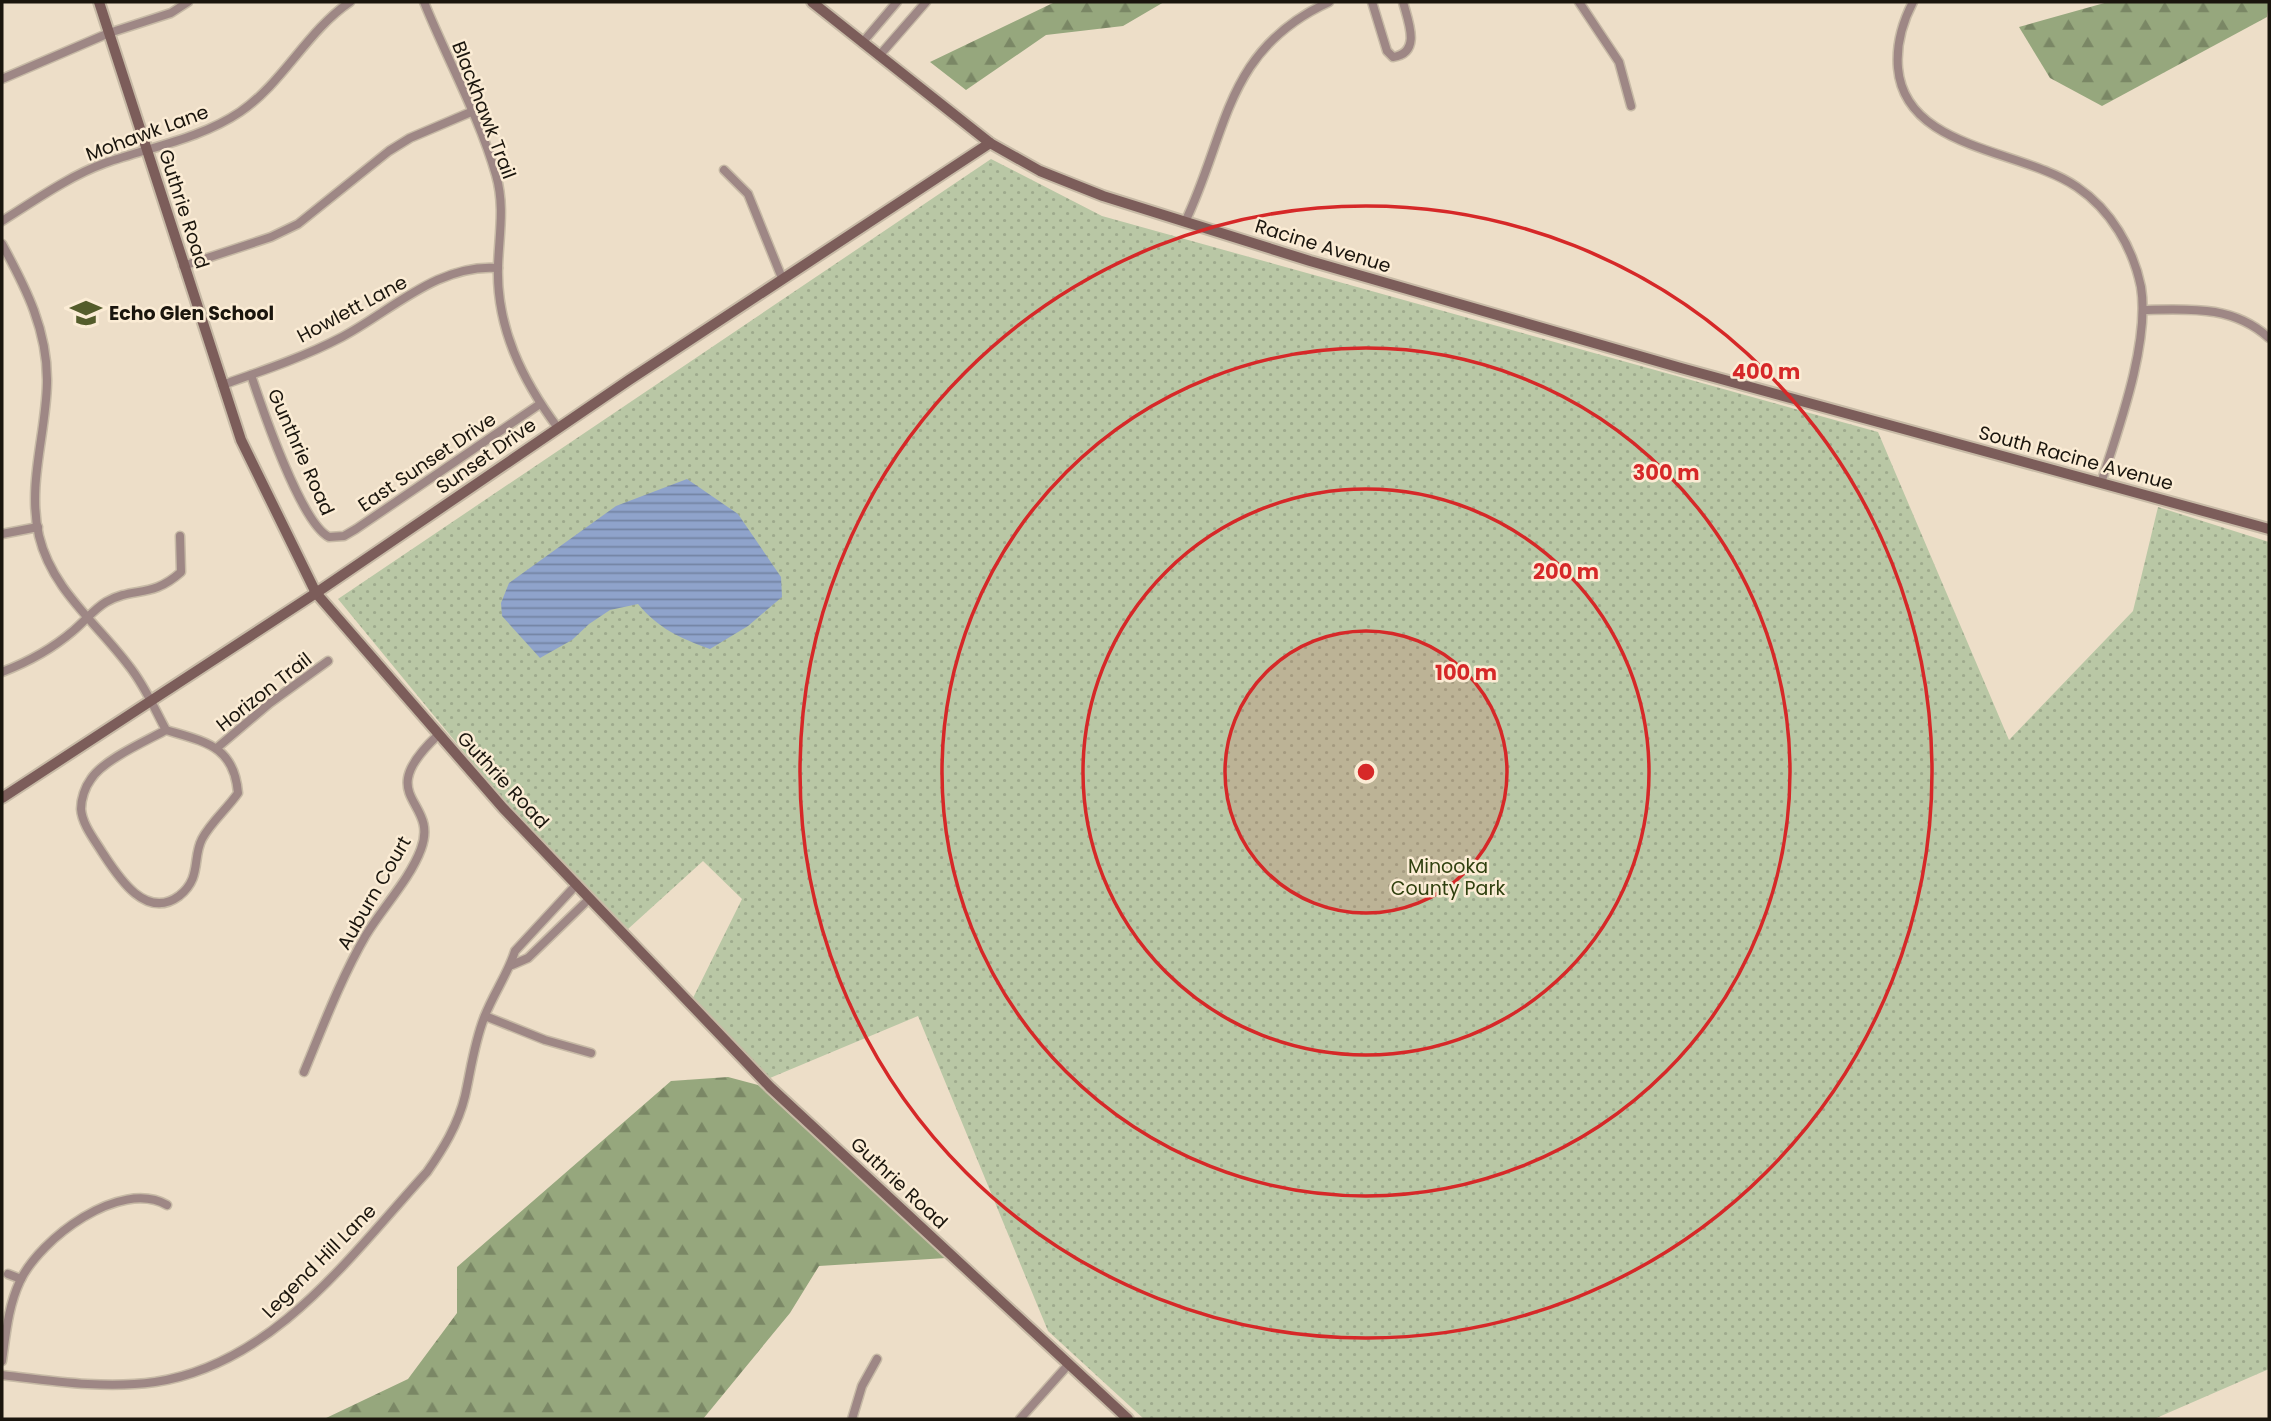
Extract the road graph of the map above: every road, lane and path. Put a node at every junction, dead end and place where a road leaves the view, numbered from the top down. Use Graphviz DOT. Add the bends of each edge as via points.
graph roads {
  1 [pos="99,2"];
  2 [pos="188,2"];
  3 [pos="350,2"];
  4 [pos="424,2"];
  5 [pos="812,2"];
  6 [pos="897,2"];
  7 [pos="926,2"];
  8 [pos="1329,2"];
  9 [pos="1371,2"];
  10 [pos="1403,2"];
  11 [pos="1579,2"];
  12 [pos="1913,2"];
  13 [pos="109,33"];
  14 [pos="862,43"];
  15 [pos="878,56"];
  16 [pos="2,79"];
  17 [pos="1631,106"];
  18 [pos="471,112"];
  19 [pos="990,143"];
  20 [pos="146,150"];
  21 [pos="724,170"];
  22 [pos="2,221"];
  23 [pos="1185,222"];
  24 [pos="2,243"];
  25 [pos="183,266"];
  26 [pos="498,268"];
  27 [pos="782,278"];
  28 [pos="2143,310"];
  29 [pos="2269,338"];
  30 [pos="251,375"];
  31 [pos="222,385"];
  32 [pos="540,404"];
  33 [pos="1873,421"];
  34 [pos="558,428"];
  35 [pos="2101,483"];
  36 [pos="38,527"];
  37 [pos="2269,529"];
  38 [pos="2,534"];
  39 [pos="180,536"];
  40 [pos="329,537"];
  41 [pos="316,593"];
  42 [pos="88,618"];
  43 [pos="328,661"];
  44 [pos="2,672"];
  45 [pos="152,700"];
  46 [pos="166,730"];
  47 [pos="438,735"];
  48 [pos="218,747"];
  49 [pos="2,798"];
  50 [pos="577,884"];
  51 [pos="590,898"];
  52 [pos="543,919"];
  53 [pos="554,932"];
  54 [pos="512,965"];
  55 [pos="485,1016"];
  56 [pos="591,1053"];
  57 [pos="304,1072"];
  58 [pos="167,1205"];
  59 [pos="8,1274"];
  60 [pos="21,1279"];
  61 [pos="877,1359"];
  62 [pos="2,1361"];
  63 [pos="1068,1365"];
  64 [pos="2,1375"];
  65 [pos="852,1419"];
  66 [pos="1020,1419"];
  67 [pos="1128,1419"];
  1 -- 13 [label="street, Guthrie Road"];
  2 -- 13 [label="street" via="171,13"];
  3 -- 20 [label="street, Mohawk Lane" via="324,22 242,111 199,133"];
  4 -- 18 [label="street, Blackhawk Trail"];
  5 -- 14 [label="street, Racine Avenue"];
  6 -- 14 [label="street"];
  7 -- 15 [label="street"];
  8 -- 23 [label="street" via="1291,24 1241,80"];
  9 -- 10 [label="street" via="1393,57 1410,49 1412,36"];
  11 -- 17 [label="street" via="1619,62"];
  12 -- 28 [label="street" via="1896,54 1903,91 1916,112 1945,133 2046,170 2094,200 2127,246"];
  13 -- 16 [label="street"];
  13 -- 20 [label="street, Guthrie Road"];
  14 -- 15 [label="street, Racine Avenue"];
  15 -- 19 [label="street, Racine Avenue"];
  18 -- 25 [label="street" via="389,151 298,224"];
  18 -- 26 [label="street, Blackhawk Trail" via="499,187"];
  19 -- 23 [label="street, Racine Avenue" via="1040,171"];
  19 -- 27 [label="street, Sunset Drive"];
  20 -- 22 [label="street, Mohawk Lane" via="85,172"];
  20 -- 25 [label="street, Guthrie Road"];
  21 -- 27 [label="street" via="748,194"];
  23 -- 33 [label="street, Racine Avenue"];
  24 -- 36 [label="street" via="35,309 44,347 47,385 36,480"];
  25 -- 31 [label="street, Guthrie Road"];
  26 -- 30 [label="street, Howlett Lane" via="471,269 438,279 344,336"];
  26 -- 32 [label="street, Blackhawk Trail" via="502,310 514,355"];
  27 -- 34 [label="street, Sunset Drive"];
  28 -- 29 [label="street" via="2219,312 2247,320"];
  28 -- 35 [label="street" via="2138,353"];
  30 -- 31 [label="street, Howlett Lane"];
  30 -- 40 [label="street, Gunthrie Road" via="298,490 317,528"];
  31 -- 41 [label="street, Guthrie Road" via="262,488"];
  32 -- 34 [label="street, Blackhawk Trail"];
  32 -- 40 [label="street, East Sunset Drive" via="356,529"];
  33 -- 35 [label="street, South Racine Avenue"];
  34 -- 41 [label="street, Sunset Drive"];
  35 -- 37 [label="street, South Racine Avenue"];
  36 -- 38 [label="street"];
  36 -- 42 [label="street" via="50,567"];
  39 -- 42 [label="street" via="181,572 159,589 109,600"];
  41 -- 45 [label="street, Sunset Drive"];
  41 -- 47 [label="street, Guthrie Road"];
  42 -- 44 [label="street" via="36,657"];
  42 -- 45 [label="street"];
  43 -- 48 [label="street, Horizon Trail"];
  45 -- 46 [label="street"];
  45 -- 49 [label="street, Sunset Drive"];
  46 -- 48 [label="street, Horizon Trail"];
  46 -- 48 [label="street, Horizon Trail" via="92,777 83,794 81,810 88,829 123,885 138,897 161,903 178,897 198,869 201,841 238,793 236,772"];
  47 -- 50 [label="street, Guthrie Road"];
  47 -- 57 [label="street, Auburn Court" via="419,753 407,776 424,830 421,850 359,948"];
  50 -- 51 [label="street, Guthrie Road"];
  50 -- 52 [label="street, Legend Hill Lane"];
  51 -- 53 [label="street, Legend Hill Lane"];
  51 -- 63 [label="street, Guthrie Road" via="742,1058"];
  52 -- 53 [label="street"];
  52 -- 54 [label="street, Legend Hill Lane" via="519,944"];
  53 -- 54 [label="street, Legend Hill Lane" via="528,958"];
  54 -- 55 [label="street, Legend Hill Lane"];
  55 -- 56 [label="street"];
  55 -- 64 [label="street, Legend Hill Lane" via="465,1096 442,1151 304,1303 261,1340 201,1370 155,1382 94,1385"];
  58 -- 60 [label="street" via="144,1197 86,1216 56,1236"];
  59 -- 60 [label="street"];
  60 -- 62 [label="street" via="6,1324"];
  61 -- 65 [label="street"];
  63 -- 66 [label="street"];
  63 -- 67 [label="street, Guthrie Road"];
}
